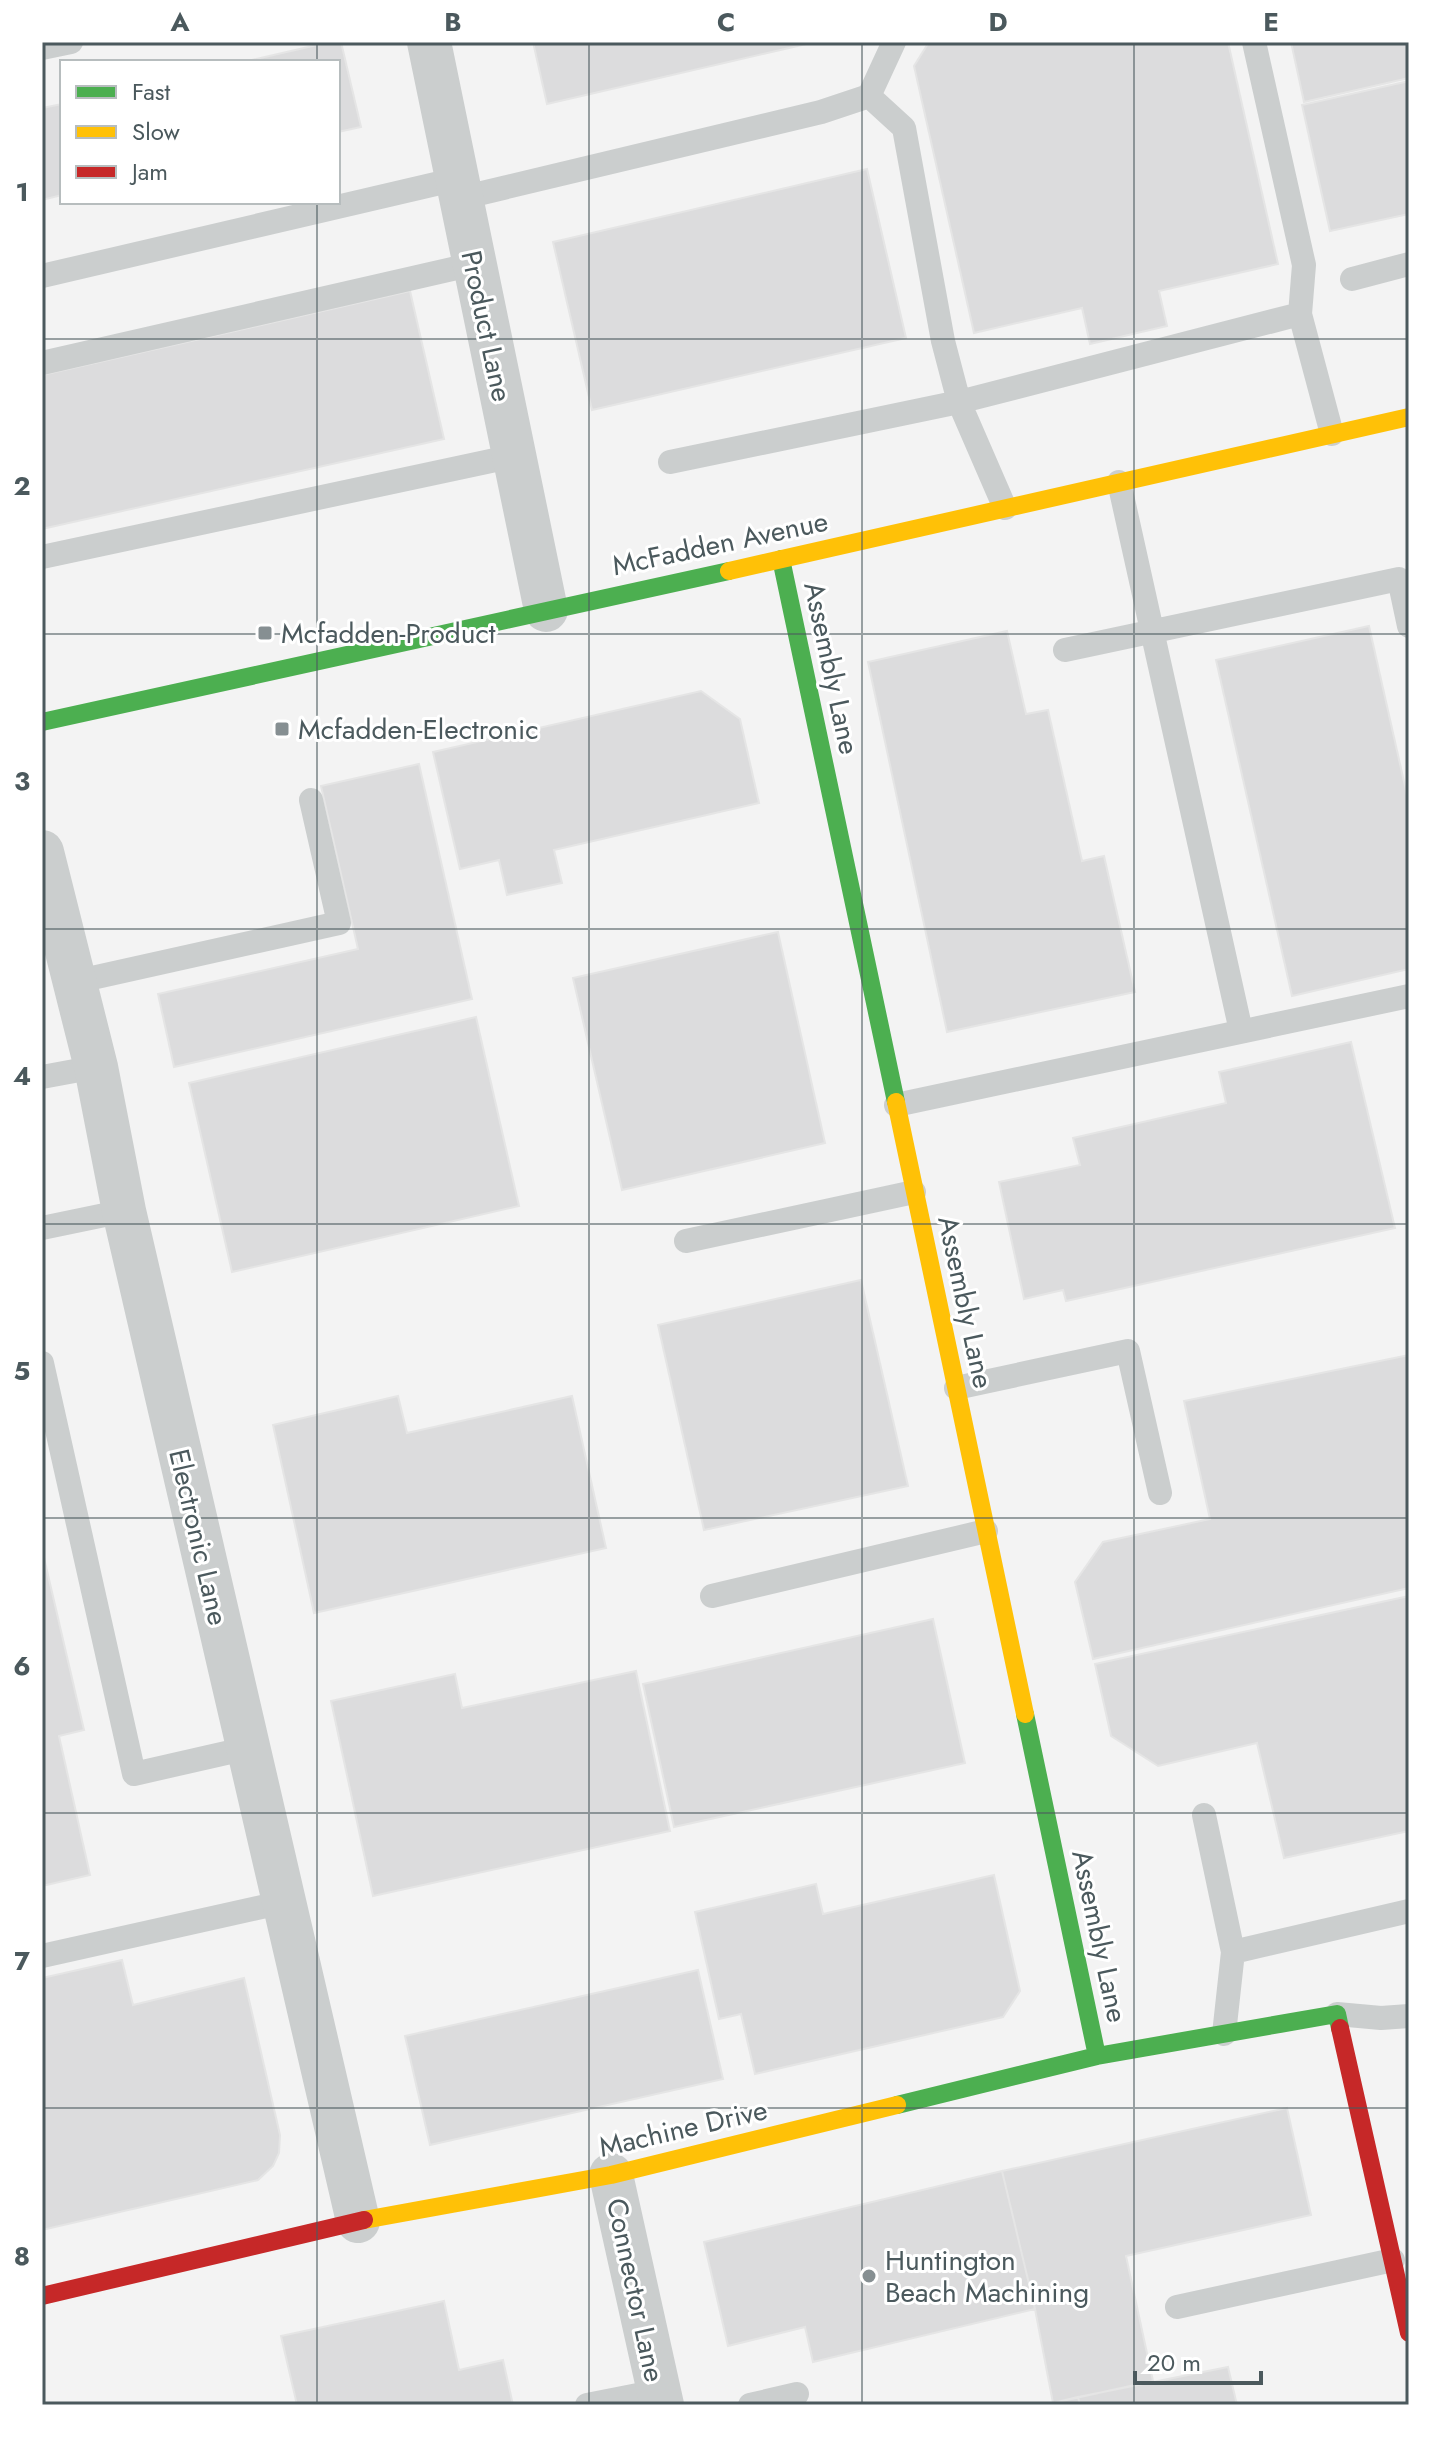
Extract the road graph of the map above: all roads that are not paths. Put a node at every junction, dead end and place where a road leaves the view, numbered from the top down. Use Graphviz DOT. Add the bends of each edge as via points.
graph roads {
  1 [pos="71,42"];
  2 [pos="429,42"];
  3 [pos="894,42"];
  4 [pos="1254,42"];
  5 [pos="42,48"];
  6 [pos="869,96"];
  7 [pos="459,188"];
  8 [pos="474,264"];
  9 [pos="1409,264"];
  10 [pos="42,276"];
  11 [pos="1352,279"];
  12 [pos="1300,314"];
  13 [pos="42,363"];
  14 [pos="959,402"];
  15 [pos="1409,417"];
  16 [pos="1332,434"];
  17 [pos="514,456"];
  18 [pos="670,462"];
  19 [pos="1119,482"];
  20 [pos="1005,508"];
  21 [pos="42,557"];
  22 [pos="781,559"];
  23 [pos="546,610"];
  24 [pos="1409,626"];
  25 [pos="1152,632"];
  26 [pos="1065,650"];
  27 [pos="42,722"];
  28 [pos="311,800"];
  29 [pos="42,852"];
  30 [pos="74,982"];
  31 [pos="1409,996"];
  32 [pos="1241,1031"];
  33 [pos="96,1067"];
  34 [pos="42,1077"];
  35 [pos="896,1105"];
  36 [pos="914,1192"];
  37 [pos="124,1211"];
  38 [pos="42,1228"];
  39 [pos="686,1241"];
  40 [pos="42,1363"];
  41 [pos="956,1388"];
  42 [pos="1160,1493"];
  43 [pos="986,1531"];
  44 [pos="712,1596"];
  45 [pos="248,1748"];
  46 [pos="1204,1815"];
  47 [pos="284,1902"];
  48 [pos="1409,1911"];
  49 [pos="1233,1952"];
  50 [pos="42,1956"];
  51 [pos="1337,2014"];
  52 [pos="1409,2016"];
  53 [pos="1224,2034"];
  54 [pos="1097,2056"];
  55 [pos="611,2175"];
  56 [pos="358,2221"];
  57 [pos="1393,2260"];
  58 [pos="42,2296"];
  59 [pos="1177,2307"];
  60 [pos="1409,2333"];
  61 [pos="797,2394"];
  62 [pos="660,2398"];
  63 [pos="587,2405"];
  64 [pos="750,2405"];
  1 -- 5 [label="lane"];
  2 -- 7 [label="street, Product Lane"];
  3 -- 6 [label="lane"];
  4 -- 12 [label="lane" via="1304,265"];
  6 -- 7 [label="lane" via="821,112"];
  6 -- 14 [label="lane" via="904,128"];
  7 -- 8 [label="street, Product Lane"];
  7 -- 10 [label="lane"];
  8 -- 13 [label="lane"];
  8 -- 17 [label="street, Product Lane"];
  9 -- 11 [label="lane"];
  12 -- 14 [label="lane"];
  12 -- 16 [label="lane"];
  14 -- 18 [label="lane"];
  14 -- 20 [label="lane"];
  15 -- 16 [label="street, McFadden Avenue"];
  16 -- 19 [label="street, McFadden Avenue"];
  17 -- 21 [label="lane"];
  17 -- 23 [label="street, Product Lane"];
  19 -- 20 [label="street, McFadden Avenue"];
  19 -- 25 [label="lane"];
  20 -- 22 [label="street, McFadden Avenue"];
  22 -- 23 [label="street, McFadden Avenue"];
  22 -- 35 [label="street, Assembly Lane"];
  23 -- 27 [label="street, McFadden Avenue"];
  24 -- 25 [label="lane" via="1399,579"];
  25 -- 26 [label="lane"];
  25 -- 32 [label="lane"];
  28 -- 30 [label="lane" via="339,923"];
  29 -- 30 [label="street, Electronic Lane"];
  30 -- 33 [label="street, Electronic Lane"];
  31 -- 32 [label="lane"];
  32 -- 35 [label="lane"];
  33 -- 34 [label="lane"];
  33 -- 37 [label="street, Electronic Lane"];
  35 -- 36 [label="street, Assembly Lane"];
  36 -- 39 [label="lane"];
  36 -- 41 [label="street, Assembly Lane"];
  37 -- 38 [label="lane"];
  37 -- 45 [label="street, Electronic Lane"];
  40 -- 45 [label="lane" via="134,1774"];
  41 -- 42 [label="lane" via="1128,1351"];
  41 -- 43 [label="street, Assembly Lane"];
  43 -- 44 [label="lane"];
  43 -- 54 [label="street, Assembly Lane"];
  45 -- 47 [label="street, Electronic Lane"];
  46 -- 49 [label="lane"];
  47 -- 50 [label="lane"];
  47 -- 56 [label="street, Electronic Lane"];
  48 -- 49 [label="lane"];
  49 -- 53 [label="lane"];
  51 -- 52 [label="lane"];
  51 -- 53 [label="street, Machine Drive"];
  51 -- 57 [label="street"];
  53 -- 54 [label="street, Machine Drive"];
  54 -- 55 [label="street, Machine Drive"];
  55 -- 56 [label="street, Machine Drive"];
  55 -- 62 [label="street, Connector Lane"];
  56 -- 58 [label="street, Machine Drive"];
  57 -- 59 [label="lane"];
  57 -- 60 [label="street"];
  61 -- 64 [label="lane"];
  62 -- 63 [label="lane"];
}
